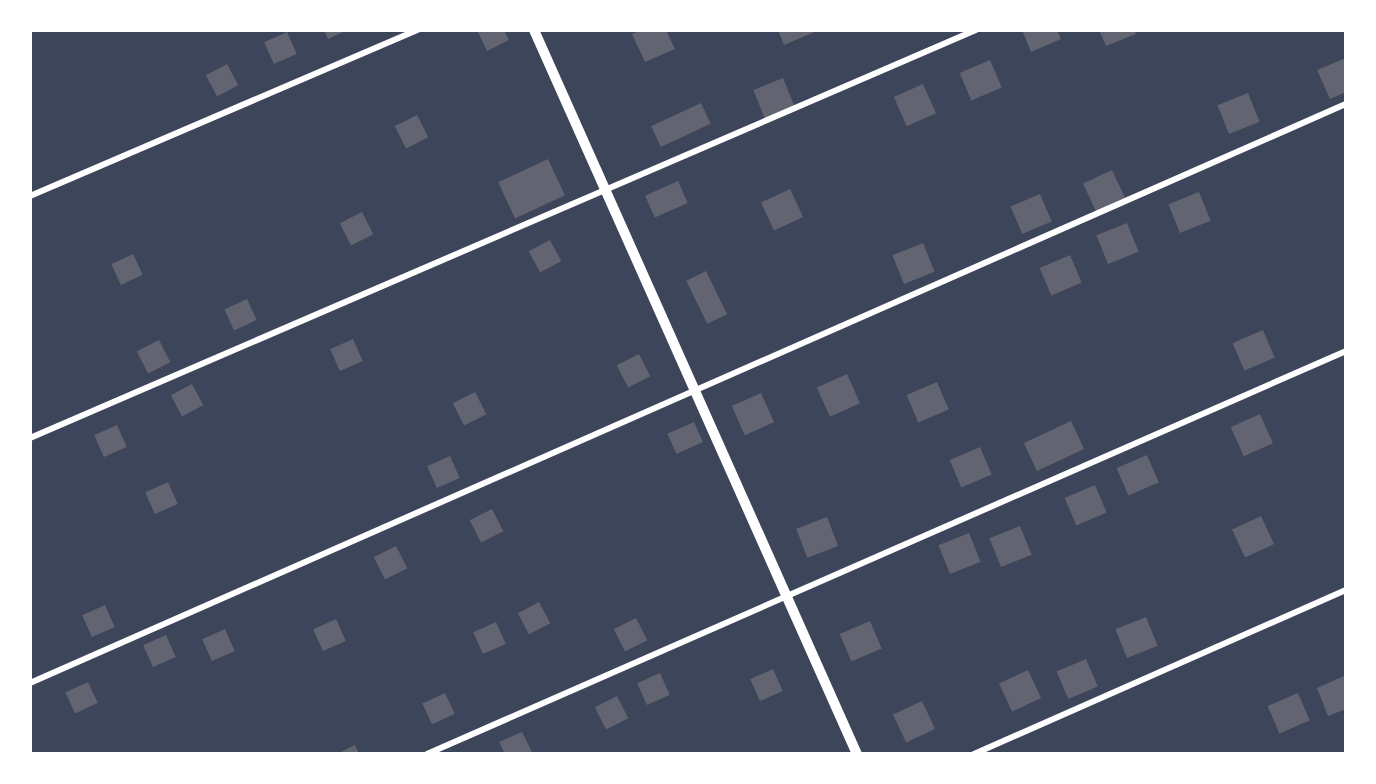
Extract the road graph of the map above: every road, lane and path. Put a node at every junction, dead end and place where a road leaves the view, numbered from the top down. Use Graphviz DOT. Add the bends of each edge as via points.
graph roads {
  1 [pos="418,30"];
  2 [pos="534,30"];
  3 [pos="976,30"];
  4 [pos="1346,104"];
  5 [pos="608,193"];
  6 [pos="30,196"];
  7 [pos="1346,352"];
  8 [pos="697,393"];
  9 [pos="30,438"];
  10 [pos="1346,590"];
  11 [pos="786,592"];
  12 [pos="30,683"];
  13 [pos="426,754"];
  14 [pos="857,754"];
  15 [pos="974,754"];
  1 -- 6 [label="lane"];
  2 -- 5 [label="street"];
  3 -- 5 [label="lane"];
  4 -- 8 [label="lane"];
  5 -- 8 [label="street"];
  5 -- 9 [label="lane"];
  7 -- 11 [label="lane" via="1085,470"];
  8 -- 11 [label="street"];
  8 -- 12 [label="lane"];
  10 -- 15 [label="lane"];
  11 -- 13 [label="lane"];
  11 -- 14 [label="street"];
}
